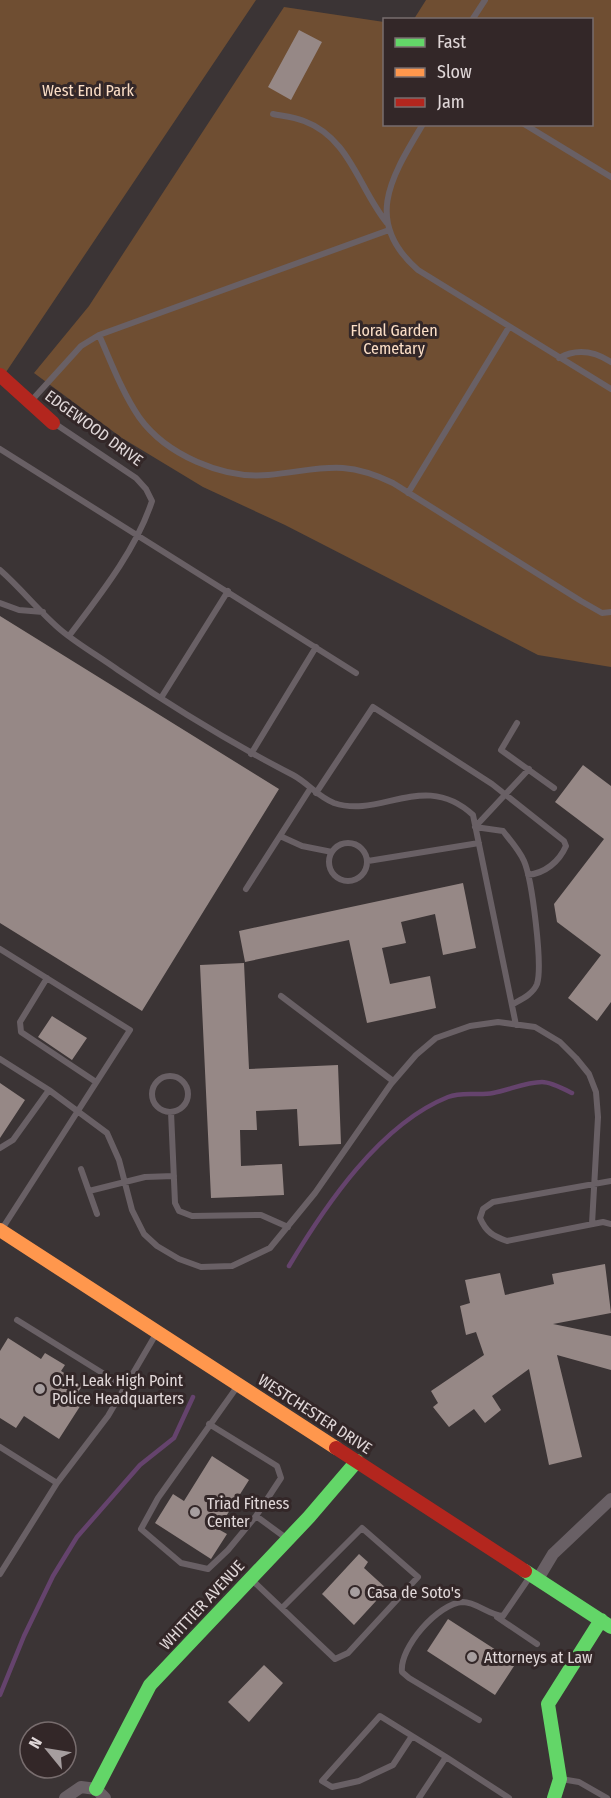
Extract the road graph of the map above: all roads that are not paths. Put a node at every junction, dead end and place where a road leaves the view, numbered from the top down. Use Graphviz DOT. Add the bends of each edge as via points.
graph roads {
  1 [pos="485,0"];
  2 [pos="473,18"];
  3 [pos="273,114"];
  4 [pos="422,126"];
  5 [pos="527,126"];
  6 [pos="611,177"];
  7 [pos="388,227"];
  8 [pos="508,327"];
  9 [pos="99,334"];
  10 [pos="559,358"];
  11 [pos="611,362"];
  12 [pos="0,375"];
  13 [pos="611,389"];
  14 [pos="30,403"];
  15 [pos="53,423"];
  16 [pos="0,449"];
  17 [pos="408,493"];
  18 [pos="136,535"];
  19 [pos="0,570"];
  20 [pos="228,591"];
  21 [pos="0,603"];
  22 [pos="43,612"];
  23 [pos="611,612"];
  24 [pos="69,636"];
  25 [pos="316,647"];
  26 [pos="356,673"];
  27 [pos="161,698"];
  28 [pos="518,723"];
  29 [pos="251,754"];
  30 [pos="529,769"];
  31 [pos="554,788"];
  32 [pos="313,791"];
  33 [pos="507,795"];
  34 [pos="475,827"];
  35 [pos="280,836"];
  36 [pos="479,843"];
  37 [pos="332,852"];
  38 [pos="368,861"];
  39 [pos="528,875"];
  40 [pos="246,889"];
  41 [pos="0,949"];
  42 [pos="47,978"];
  43 [pos="280,996"];
  44 [pos="513,1004"];
  45 [pos="516,1025"];
  46 [pos="0,1059"];
  47 [pos="393,1081"];
  48 [pos="96,1082"];
  49 [pos="49,1090"];
  50 [pos="78,1110"];
  51 [pos="171,1112"];
  52 [pos="0,1148"];
  53 [pos="81,1169"];
  54 [pos="174,1176"];
  55 [pos="611,1181"];
  56 [pos="123,1182"];
  57 [pos="595,1183"];
  58 [pos="89,1191"];
  59 [pos="97,1214"];
  60 [pos="592,1224"];
  61 [pos="611,1224"];
  62 [pos="288,1227"];
  63 [pos="0,1230"];
  64 [pos="17,1320"];
  65 [pos="158,1331"];
  66 [pos="239,1384"];
  67 [pos="125,1387"];
  68 [pos="209,1424"];
  69 [pos="0,1447"];
  70 [pos="357,1461"];
  71 [pos="57,1483"];
  72 [pos="611,1499"];
  73 [pos="256,1516"];
  74 [pos="287,1539"];
  75 [pos="0,1574"];
  76 [pos="535,1577"];
  77 [pos="250,1578"];
  78 [pos="282,1608"];
  79 [pos="495,1615"];
  80 [pos="606,1623"];
  81 [pos="537,1644"];
  82 [pos="479,1720"];
  83 [pos="412,1736"];
  84 [pos="446,1757"];
  85 [pos="560,1779"];
  86 [pos="100,1794"];
  87 [pos="65,1798"];
  88 [pos="419,1798"];
  89 [pos="509,1798"];
  90 [pos="554,1798"];
  91 [pos="607,1798"];
  1 -- 2 [label="lane"];
  3 -- 7 [label="lane" via="305,121 332,136 350,159"];
  4 -- 7 [label="lane" via="392,178 387,195"];
  5 -- 6 [label="lane"];
  7 -- 8 [label="lane" via="405,259 418,270"];
  7 -- 9 [label="lane"];
  8 -- 10 [label="lane"];
  8 -- 17 [label="lane"];
  9 -- 14 [label="lane" via="81,346"];
  9 -- 17 [label="lane" via="141,419 161,439 191,459 240,474 348,467 369,472"];
  10 -- 11 [label="lane" via="571,352 587,352"];
  10 -- 13 [label="lane"];
  12 -- 14 [label="main road, EDGEWOOD DRIVE"];
  14 -- 15 [label="main road, EDGEWOOD DRIVE"];
  15 -- 18 [label="lane, EDGEWOOD DRIVE" via="136,478 146,489 152,501"];
  16 -- 18 [label="lane"];
  17 -- 23 [label="lane" via="581,601 602,613"];
  18 -- 20 [label="lane"];
  18 -- 24 [label="lane, EDGEWOOD DRIVE" via="101,594"];
  19 -- 22 [label="lane"];
  20 -- 25 [label="lane"];
  20 -- 27 [label="lane"];
  21 -- 22 [label="lane"];
  22 -- 24 [label="lane"];
  24 -- 27 [label="lane"];
  25 -- 26 [label="lane"];
  25 -- 29 [label="lane"];
  27 -- 29 [label="lane"];
  28 -- 30 [label="lane" via="501,750"];
  29 -- 32 [label="lane" via="302,780"];
  30 -- 31 [label="lane"];
  30 -- 33 [label="lane"];
  32 -- 33 [label="lane" via="373,707"];
  32 -- 34 [label="lane" via="333,803 352,807 410,796 440,796 473,815"];
  32 -- 35 [label="lane"];
  33 -- 34 [label="lane"];
  33 -- 39 [label="lane" via="566,846 550,867"];
  34 -- 36 [label="lane"];
  34 -- 39 [label="lane" via="502,831 524,861"];
  35 -- 37 [label="lane" via="302,846"];
  35 -- 40 [label="lane"];
  36 -- 38 [label="lane"];
  36 -- 44 [label="lane"];
  37 -- 38 [label="lane" via="341,844 353,843 363,850"];
  37 -- 38 [label="lane" via="331,871 347,882 364,874"];
  39 -- 44 [label="lane" via="537,985 528,996"];
  41 -- 42 [label="lane"];
  42 -- 48 [label="lane" via="20,1022 21,1032"];
  42 -- 48 [label="lane" via="130,1030"];
  43 -- 47 [label="lane"];
  44 -- 45 [label="lane"];
  45 -- 47 [label="lane" via="498,1022 470,1026 436,1038"];
  45 -- 57 [label="lane" via="535,1027 560,1042 589,1074 596,1092 598,1117"];
  46 -- 49 [label="lane"];
  47 -- 62 [label="lane"];
  48 -- 50 [label="lane"];
  49 -- 50 [label="lane"];
  49 -- 52 [label="lane" via="13,1140"];
  50 -- 56 [label="lane" via="107,1133 119,1160"];
  50 -- 63 [label="lane"];
  51 -- 51 [label="lane" via="182,1107 187,1097 185,1085 170,1076 159,1080 152,1095 156,1105"];
  51 -- 54 [label="lane"];
  53 -- 58 [label="lane"];
  54 -- 56 [label="lane"];
  54 -- 62 [label="lane" via="175,1203 183,1214 261,1215"];
  55 -- 57 [label="lane"];
  56 -- 58 [label="lane"];
  56 -- 62 [label="lane" via="144,1234 179,1259 201,1267 232,1266 253,1259 270,1248"];
  57 -- 60 [label="lane"];
  57 -- 60 [label="lane" via="493,1202 483,1209 480,1218 493,1236 507,1241"];
  58 -- 59 [label="lane"];
  60 -- 61 [label="lane"];
  63 -- 65 [label="main road, WESTCHESTER DRIVE"];
  64 -- 67 [label="lane"];
  65 -- 66 [label="main road, WESTCHESTER DRIVE"];
  65 -- 67 [label="lane"];
  66 -- 68 [label="lane"];
  66 -- 70 [label="main road, WESTCHESTER DRIVE"];
  67 -- 71 [label="lane"];
  68 -- 73 [label="lane" via="277,1466 281,1478"];
  68 -- 73 [label="lane" via="141,1529 181,1563 208,1569"];
  69 -- 71 [label="lane"];
  70 -- 74 [label="main road, WHITTIER AVENUE"];
  70 -- 76 [label="main road, WESTCHESTER DRIVE"];
  71 -- 75 [label="lane"];
  72 -- 76 [label="street" via="553,1554"];
  73 -- 74 [label="lane"];
  74 -- 77 [label="main road, WHITTIER AVENUE"];
  76 -- 79 [label="lane" via="507,1613"];
  76 -- 80 [label="main road, WESTCHESTER DRIVE"];
  77 -- 78 [label="lane"];
  77 -- 86 [label="main road, WHITTIER AVENUE" via="150,1685"];
  78 -- 78 [label="lane" via="335,1659 348,1653 417,1577 362,1528"];
  79 -- 81 [label="lane"];
  79 -- 82 [label="lane" via="469,1603 452,1605 425,1625 400,1662 402,1672 409,1678"];
  80 -- 85 [label="main road" via="548,1704"];
  83 -- 83 [label="lane" via="380,1716 322,1781 332,1787 359,1781 393,1765"];
  83 -- 84 [label="lane"];
  84 -- 88 [label="lane"];
  84 -- 89 [label="lane"];
  85 -- 90 [label="main road"];
  85 -- 91 [label="lane" via="579,1782"];
  86 -- 87 [label="street" via="81,1787"];
}
